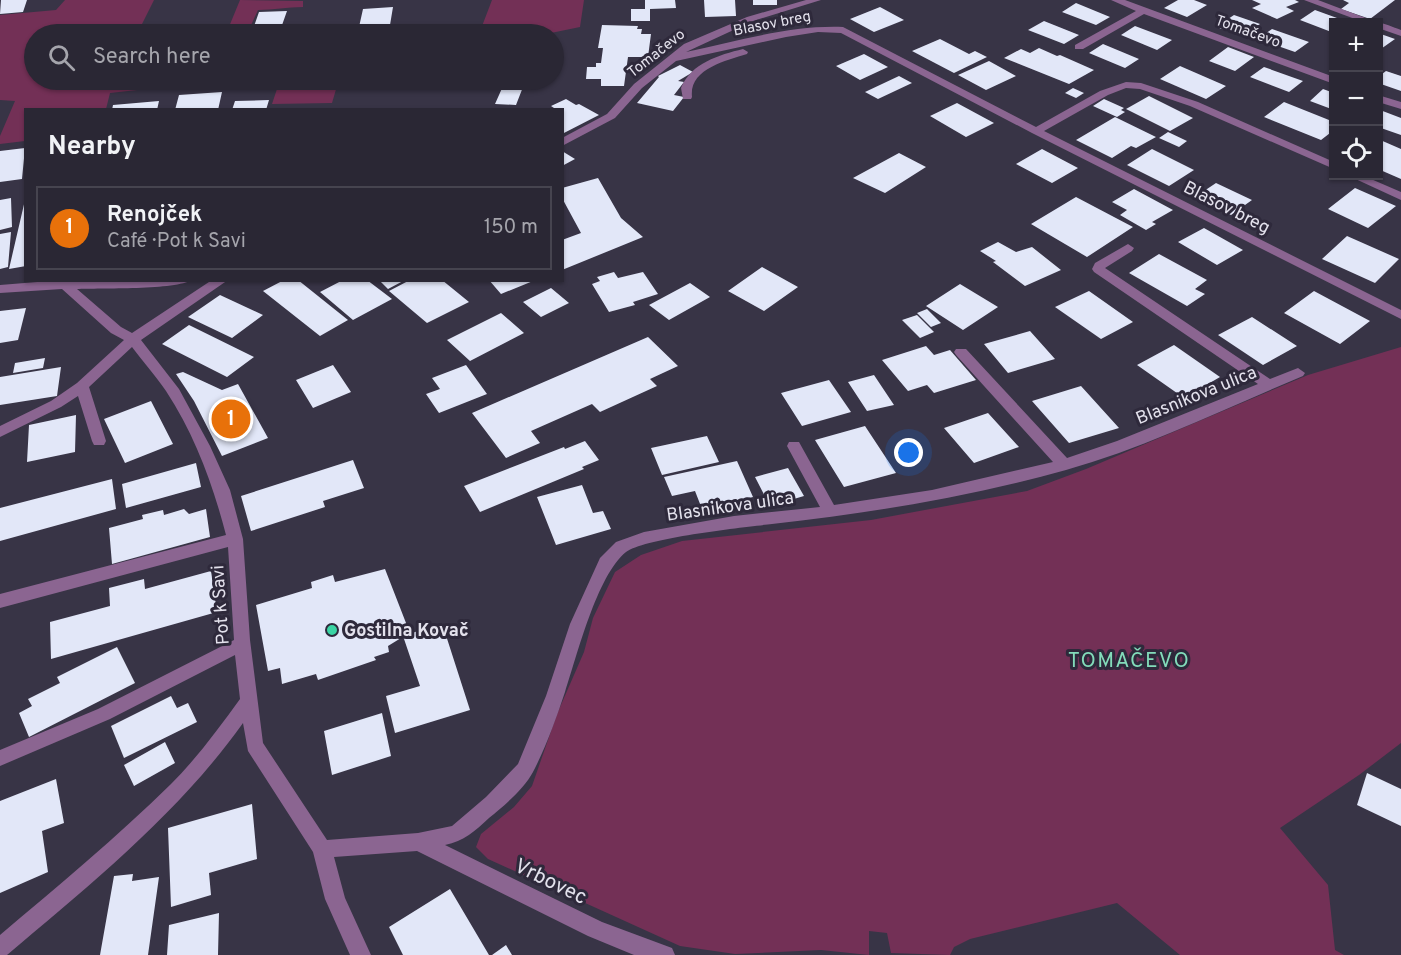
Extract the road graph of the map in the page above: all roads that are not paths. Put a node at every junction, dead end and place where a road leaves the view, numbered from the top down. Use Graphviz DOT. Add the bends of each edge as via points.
graph roads {
  1 [pos="816,0"];
  2 [pos="1116,0"];
  3 [pos="1309,0"];
  4 [pos="1144,10"];
  5 [pos="1360,18"];
  6 [pos="1383,27"];
  7 [pos="1401,33"];
  8 [pos="760,40"];
  9 [pos="1078,47"];
  10 [pos="670,60"];
  11 [pos="1329,79"];
  12 [pos="687,97"];
  13 [pos="1383,100"];
  14 [pos="1401,106"];
  15 [pos="1036,131"];
  16 [pos="564,142"];
  17 [pos="1329,164"];
  18 [pos="1364,180"];
  19 [pos="1401,196"];
  20 [pos="1128,248"];
  21 [pos="43,282"];
  22 [pos="167,282"];
  23 [pos="219,282"];
  24 [pos="64,284"];
  25 [pos="0,289"];
  26 [pos="1401,315"];
  27 [pos="133,339"];
  28 [pos="961,352"];
  29 [pos="1298,373"];
  30 [pos="82,386"];
  31 [pos="1271,386"];
  32 [pos="0,432"];
  33 [pos="99,441"];
  34 [pos="794,446"];
  35 [pos="1064,465"];
  36 [pos="830,512"];
  37 [pos="236,539"];
  38 [pos="0,601"];
  39 [pos="242,644"];
  40 [pos="248,703"];
  41 [pos="0,758"];
  42 [pos="418,842"];
  43 [pos="322,849"];
  44 [pos="0,948"];
  45 [pos="361,955"];
  46 [pos="665,955"];
  1 -- 10 [label="street, Tomačevo" via="729,27 688,46"];
  2 -- 4 [label="street, Tomačevo"];
  3 -- 5 [label="street"];
  4 -- 9 [label="street"];
  4 -- 11 [label="street, Tomačevo"];
  6 -- 7 [label="street"];
  8 -- 10 [label="street, Blasov breg"];
  8 -- 12 [label="street" via="761,47 724,58 694,74 686,86"];
  8 -- 15 [label="street, Blasov breg" via="818,29 843,30"];
  10 -- 16 [label="street, Tomačevo" via="638,86 611,116"];
  13 -- 14 [label="street"];
  15 -- 17 [label="street" via="1114,89 1137,83"];
  15 -- 26 [label="street, Blasov breg"];
  18 -- 19 [label="street"];
  20 -- 31 [label="street" via="1104,261 1098,269"];
  21 -- 24 [label="street"];
  21 -- 25 [label="street"];
  22 -- 24 [label="street"];
  23 -- 27 [label="street"];
  24 -- 27 [label="street, Pot k Savi" via="116,330"];
  27 -- 30 [label="street"];
  27 -- 37 [label="street, Pot k Savi" via="172,390 203,446 222,490"];
  28 -- 35 [label="street"];
  29 -- 31 [label="street, Blasnikova ulica"];
  30 -- 32 [label="street"];
  30 -- 33 [label="street"];
  31 -- 35 [label="street, Blasnikova ulica"];
  34 -- 36 [label="street"];
  35 -- 36 [label="street, Blasnikova ulica" via="932,496"];
  36 -- 42 [label="street, Blasnikova ulica" via="734,522 644,538 622,546 606,562 578,624 555,696 525,769 457,834"];
  37 -- 38 [label="street"];
  37 -- 39 [label="street, Pot k Savi"];
  39 -- 40 [label="street, Pot k Savi"];
  39 -- 41 [label="street" via="104,714"];
  40 -- 43 [label="street, Pot k Savi" via="254,745"];
  40 -- 44 [label="street" via="179,789"];
  42 -- 43 [label="street, Blasnikova ulica"];
  42 -- 46 [label="street, Vrbovec" via="595,929"];
  43 -- 45 [label="street, Pot k Savi" via="335,899"];
}
